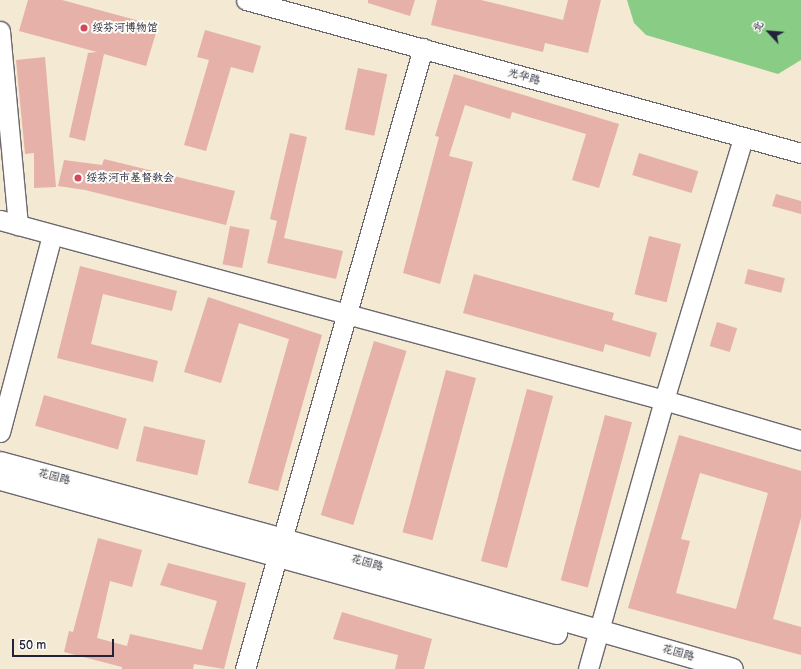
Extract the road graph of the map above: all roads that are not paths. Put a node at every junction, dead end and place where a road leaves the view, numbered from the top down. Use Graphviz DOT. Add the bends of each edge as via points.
graph roads {
  1 [pos="246,0"];
  2 [pos="0,31"];
  3 [pos="423,48"];
  4 [pos="743,138"];
  5 [pos="801,153"];
  6 [pos="9,223"];
  7 [pos="52,235"];
  8 [pos="347,315"];
  9 [pos="664,400"];
  10 [pos="0,432"];
  11 [pos="801,440"];
  12 [pos="0,462"];
  13 [pos="0,479"];
  14 [pos="281,547"];
  15 [pos="597,637"];
  16 [pos="244,669"];
  17 [pos="588,669"];
  18 [pos="681,669"];
  19 [pos="732,669"];
  1 -- 3 [label="street, 光华路"];
  2 -- 6 [label="street"];
  3 -- 4 [label="street, 光华路"];
  3 -- 8 [label="street"];
  4 -- 5 [label="street, 光华路"];
  4 -- 9 [label="street"];
  6 -- 7 [label="street"];
  7 -- 8 [label="street"];
  7 -- 10 [label="street"];
  8 -- 9 [label="street"];
  8 -- 14 [label="street"];
  9 -- 11 [label="street"];
  9 -- 15 [label="street"];
  12 -- 14 [label="main road, 花园路"];
  13 -- 14 [label="main road, 花园路"];
  14 -- 15 [label="main road, 花园路"];
  14 -- 16 [label="street"];
  15 -- 17 [label="street"];
  15 -- 18 [label="main road, 花园路"];
  15 -- 19 [label="main road, 花园路"];
}
